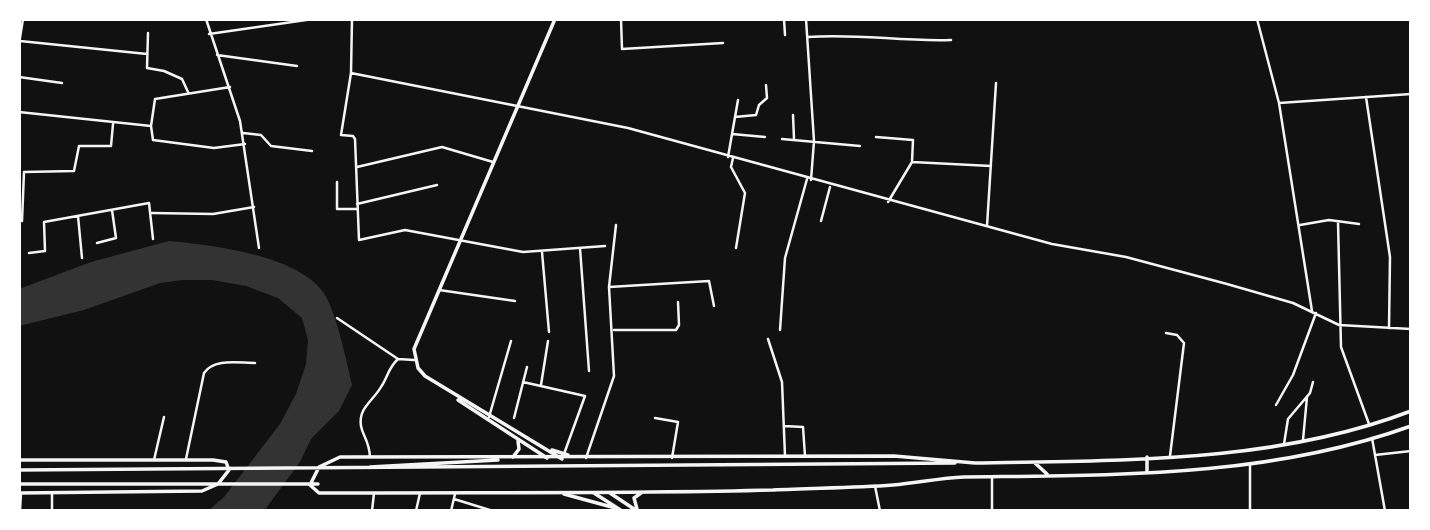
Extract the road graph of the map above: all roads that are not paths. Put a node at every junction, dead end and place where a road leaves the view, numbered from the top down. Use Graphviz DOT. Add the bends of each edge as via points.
graph roads {
  1 [pos="206,19"];
  2 [pos="313,19"];
  3 [pos="352,19"];
  4 [pos="555,19"];
  5 [pos="621,19"];
  6 [pos="784,19"];
  7 [pos="806,19"];
  8 [pos="1257,19"];
  9 [pos="21,20"];
  10 [pos="285,21"];
  11 [pos="148,33"];
  12 [pos="209,34"];
  13 [pos="785,34"];
  14 [pos="808,37"];
  15 [pos="951,40"];
  16 [pos="19,43"];
  17 [pos="723,43"];
  18 [pos="147,54"];
  19 [pos="217,55"];
  20 [pos="297,66"];
  21 [pos="351,73"];
  22 [pos="19,77"];
  23 [pos="62,83"];
  24 [pos="996,83"];
  25 [pos="766,85"];
  26 [pos="230,87"];
  27 [pos="188,92"];
  28 [pos="1411,94"];
  29 [pos="1366,97"];
  30 [pos="738,100"];
  31 [pos="1279,103"];
  32 [pos="519,105"];
  33 [pos="19,112"];
  34 [pos="793,115"];
  35 [pos="736,117"];
  36 [pos="113,124"];
  37 [pos="151,126"];
  38 [pos="243,133"];
  39 [pos="732,134"];
  40 [pos="765,136"];
  41 [pos="876,137"];
  42 [pos="782,139"];
  43 [pos="794,139"];
  44 [pos="814,141"];
  45 [pos="245,144"];
  46 [pos="860,146"];
  47 [pos="312,150"];
  48 [pos="731,158"];
  49 [pos="494,162"];
  50 [pos="912,163"];
  51 [pos="991,166"];
  52 [pos="357,167"];
  53 [pos="809,180"];
  54 [pos="337,182"];
  55 [pos="438,185"];
  56 [pos="830,186"];
  57 [pos="888,202"];
  58 [pos="357,204"];
  59 [pos="254,207"];
  60 [pos="357,209"];
  61 [pos="112,210"];
  62 [pos="151,213"];
  63 [pos="78,216"];
  64 [pos="22,221"];
  65 [pos="821,221"];
  66 [pos="1338,222"];
  67 [pos="1359,224"];
  68 [pos="616,225"];
  69 [pos="1300,225"];
  70 [pos="988,227"];
  71 [pos="153,239"];
  72 [pos="460,241"];
  73 [pos="97,243"];
  74 [pos="605,246"];
  75 [pos="259,248"];
  76 [pos="580,248"];
  77 [pos="736,248"];
  78 [pos="542,252"];
  79 [pos="29,253"];
  80 [pos="82,258"];
  81 [pos="609,287"];
  82 [pos="439,290"];
  83 [pos="515,302"];
  84 [pos="678,302"];
  85 [pos="714,306"];
  86 [pos="1314,312"];
  87 [pos="337,318"];
  88 [pos="1339,325"];
  89 [pos="1389,328"];
  90 [pos="1411,329"];
  91 [pos="613,330"];
  92 [pos="780,330"];
  93 [pos="549,332"];
  94 [pos="1166,333"];
  95 [pos="768,339"];
  96 [pos="512,341"];
  97 [pos="548,341"];
  98 [pos="398,359"];
  99 [pos="414,359"];
  100 [pos="254,363"];
  101 [pos="527,367"];
  102 [pos="589,371"];
  103 [pos="523,382"];
  104 [pos="1312,382"];
  105 [pos="541,385"];
  106 [pos="451,394"];
  107 [pos="1307,397"];
  108 [pos="1276,405"];
  109 [pos="1411,411"];
  110 [pos="164,417"];
  111 [pos="489,417"];
  112 [pos="513,418"];
  113 [pos="655,418"];
  114 [pos="1369,424"];
  115 [pos="785,426"];
  116 [pos="1411,426"];
  117 [pos="1372,438"];
  118 [pos="1303,440"];
  119 [pos="518,441"];
  120 [pos="1283,444"];
  121 [pos="1411,451"];
  122 [pos="1375,455"];
  123 [pos="563,456"];
  124 [pos="785,456"];
  125 [pos="805,456"];
  126 [pos="1170,456"];
  127 [pos="370,457"];
  128 [pos="1147,457"];
  129 [pos="511,458"];
  130 [pos="547,458"];
  131 [pos="586,458"];
  132 [pos="672,458"];
  133 [pos="186,459"];
  134 [pos="19,460"];
  135 [pos="154,460"];
  136 [pos="1033,462"];
  137 [pos="975,463"];
  138 [pos="1250,465"];
  139 [pos="324,469"];
  140 [pos="19,470"];
  141 [pos="1147,472"];
  142 [pos="1049,475"];
  143 [pos="992,478"];
  144 [pos="19,484"];
  145 [pos="318,484"];
  146 [pos="875,486"];
  147 [pos="646,491"];
  148 [pos="421,492"];
  149 [pos="455,492"];
  150 [pos="594,492"];
  151 [pos="608,492"];
  152 [pos="20,493"];
  153 [pos="52,493"];
  154 [pos="374,493"];
  155 [pos="558,493"];
  156 [pos="454,499"];
  157 [pos="621,510"];
  158 [pos="20,511"];
  159 [pos="52,511"];
  160 [pos="372,511"];
  161 [pos="416,511"];
  162 [pos="451,511"];
  163 [pos="493,511"];
  164 [pos="638,511"];
  165 [pos="880,511"];
  166 [pos="992,511"];
  167 [pos="1250,511"];
  168 [pos="1385,511"];
  1 -- 12 [label="street"];
  2 -- 10 [label="street"];
  3 -- 21 [label="street"];
  4 -- 32 [label="main road"];
  5 -- 17 [label="street" via="622,49"];
  6 -- 13 [label="street"];
  7 -- 14 [label="street"];
  8 -- 31 [label="street"];
  9 -- 16 [label="street"];
  10 -- 12 [label="street"];
  11 -- 18 [label="street"];
  12 -- 19 [label="street"];
  14 -- 15 [label="street" via="848,34 888,41"];
  14 -- 44 [label="street"];
  16 -- 18 [label="street"];
  18 -- 27 [label="street" via="147,68 182,79"];
  19 -- 20 [label="street"];
  19 -- 26 [label="street"];
  21 -- 32 [label="street"];
  21 -- 52 [label="street" via="341,135 355,137"];
  22 -- 23 [label="street"];
  24 -- 51 [label="street"];
  25 -- 35 [label="street" via="767,98 756,115"];
  26 -- 27 [label="street"];
  26 -- 38 [label="street"];
  27 -- 37 [label="street" via="155,99"];
  28 -- 29 [label="street"];
  29 -- 31 [label="street"];
  29 -- 89 [label="street" via="1390,257"];
  30 -- 35 [label="street"];
  31 -- 69 [label="street"];
  32 -- 48 [label="street" via="628,128"];
  32 -- 49 [label="main road"];
  33 -- 36 [label="street"];
  34 -- 43 [label="street"];
  35 -- 39 [label="street"];
  36 -- 37 [label="street"];
  36 -- 64 [label="street" via="111,146 79,146 74,171 24,172"];
  37 -- 45 [label="street" via="153,141 214,148"];
  38 -- 45 [label="street"];
  38 -- 47 [label="street" via="261,135 271,146"];
  39 -- 40 [label="street"];
  39 -- 48 [label="street"];
  41 -- 50 [label="street" via="913,140"];
  42 -- 43 [label="street"];
  43 -- 44 [label="street"];
  44 -- 46 [label="street"];
  44 -- 53 [label="street"];
  45 -- 59 [label="street"];
  48 -- 53 [label="street"];
  48 -- 77 [label="street" via="745,195"];
  49 -- 52 [label="street" via="442,147"];
  49 -- 72 [label="main road"];
  50 -- 51 [label="street"];
  50 -- 57 [label="street"];
  51 -- 70 [label="street"];
  52 -- 58 [label="street"];
  53 -- 56 [label="street"];
  53 -- 92 [label="street" via="785,258"];
  54 -- 60 [label="street" via="337,209"];
  55 -- 58 [label="street"];
  56 -- 57 [label="street"];
  56 -- 65 [label="street"];
  57 -- 70 [label="street"];
  58 -- 60 [label="street"];
  59 -- 62 [label="street" via="213,214"];
  59 -- 75 [label="street"];
  60 -- 72 [label="street" via="359,240 405,230"];
  61 -- 62 [label="street" via="149,203"];
  61 -- 63 [label="street"];
  61 -- 73 [label="street" via="116,237"];
  62 -- 71 [label="street"];
  63 -- 79 [label="street" via="43,223 45,251"];
  63 -- 80 [label="street"];
  66 -- 67 [label="street"];
  66 -- 69 [label="street"];
  66 -- 88 [label="street"];
  68 -- 81 [label="street"];
  69 -- 86 [label="street"];
  70 -- 86 [label="street" via="1166,267"];
  72 -- 78 [label="street"];
  72 -- 82 [label="main road"];
  74 -- 76 [label="street"];
  76 -- 78 [label="street"];
  76 -- 102 [label="street"];
  78 -- 93 [label="street"];
  81 -- 85 [label="street" via="709,281"];
  81 -- 91 [label="street"];
  82 -- 83 [label="street"];
  82 -- 99 [label="main road" via="418,335"];
  84 -- 91 [label="street" via="680,324 676,330"];
  86 -- 88 [label="street"];
  86 -- 108 [label="street" via="1293,375"];
  87 -- 98 [label="street"];
  88 -- 89 [label="street"];
  88 -- 114 [label="street" via="1343,357"];
  89 -- 90 [label="street"];
  91 -- 131 [label="street" via="614,376"];
  94 -- 126 [label="street" via="1177,335 1184,344"];
  95 -- 115 [label="street" via="781,374"];
  96 -- 111 [label="street"];
  97 -- 105 [label="street"];
  98 -- 99 [label="street"];
  98 -- 127 [label="street" via="364,409 361,425 370,443"];
  99 -- 106 [label="main road" via="425,376"];
  100 -- 133 [label="street" via="208,367"];
  101 -- 103 [label="street"];
  103 -- 105 [label="street"];
  103 -- 112 [label="street"];
  104 -- 107 [label="street"];
  105 -- 123 [label="street" via="585,396"];
  106 -- 111 [label="main road"];
  106 -- 119 [label="main road"];
  107 -- 118 [label="street"];
  107 -- 120 [label="street" via="1288,419"];
  109 -- 114 [label="main road"];
  110 -- 135 [label="street"];
  111 -- 123 [label="main road"];
  113 -- 132 [label="street" via="677,422"];
  114 -- 118 [label="main road"];
  115 -- 124 [label="street"];
  115 -- 125 [label="street" via="803,427"];
  116 -- 117 [label="main road"];
  117 -- 122 [label="street"];
  117 -- 138 [label="main road"];
  118 -- 120 [label="main road"];
  119 -- 129 [label="main road" via="519,449"];
  119 -- 130 [label="main road"];
  120 -- 126 [label="main road"];
  121 -- 122 [label="street"];
  122 -- 168 [label="street"];
  123 -- 130 [label="main road"];
  123 -- 131 [label="main road"];
  124 -- 125 [label="main road"];
  124 -- 132 [label="main road"];
  125 -- 137 [label="main road" via="894,456"];
  126 -- 128 [label="main road"];
  127 -- 129 [label="main road"];
  127 -- 154 [label="main road" via="331,460 319,467 310,485 319,493"];
  128 -- 136 [label="main road"];
  128 -- 141 [label="main road"];
  129 -- 130 [label="main road"];
  129 -- 139 [label="main road"];
  131 -- 132 [label="main road"];
  133 -- 135 [label="main road"];
  133 -- 153 [label="main road" via="222,460 229,470 218,484 202,491"];
  134 -- 135 [label="main road"];
  136 -- 137 [label="main road"];
  136 -- 142 [label="main road"];
  137 -- 139 [label="main road"];
  138 -- 141 [label="main road"];
  138 -- 167 [label="street"];
  139 -- 140 [label="main road"];
  141 -- 142 [label="main road"];
  142 -- 143 [label="main road"];
  143 -- 146 [label="main road"];
  143 -- 166 [label="street"];
  144 -- 145 [label="main road"];
  146 -- 147 [label="main road"];
  146 -- 165 [label="street"];
  147 -- 151 [label="main road"];
  147 -- 164 [label="main road" via="634,498"];
  148 -- 149 [label="main road"];
  148 -- 154 [label="main road"];
  148 -- 161 [label="street"];
  149 -- 155 [label="main road"];
  149 -- 156 [label="street"];
  150 -- 151 [label="main road"];
  150 -- 155 [label="main road"];
  150 -- 157 [label="main road"];
  151 -- 164 [label="main road"];
  152 -- 153 [label="main road"];
  152 -- 158 [label="street"];
  153 -- 159 [label="street"];
  154 -- 160 [label="street"];
  155 -- 157 [label="main road"];
  156 -- 162 [label="street"];
  156 -- 163 [label="street"];
}
